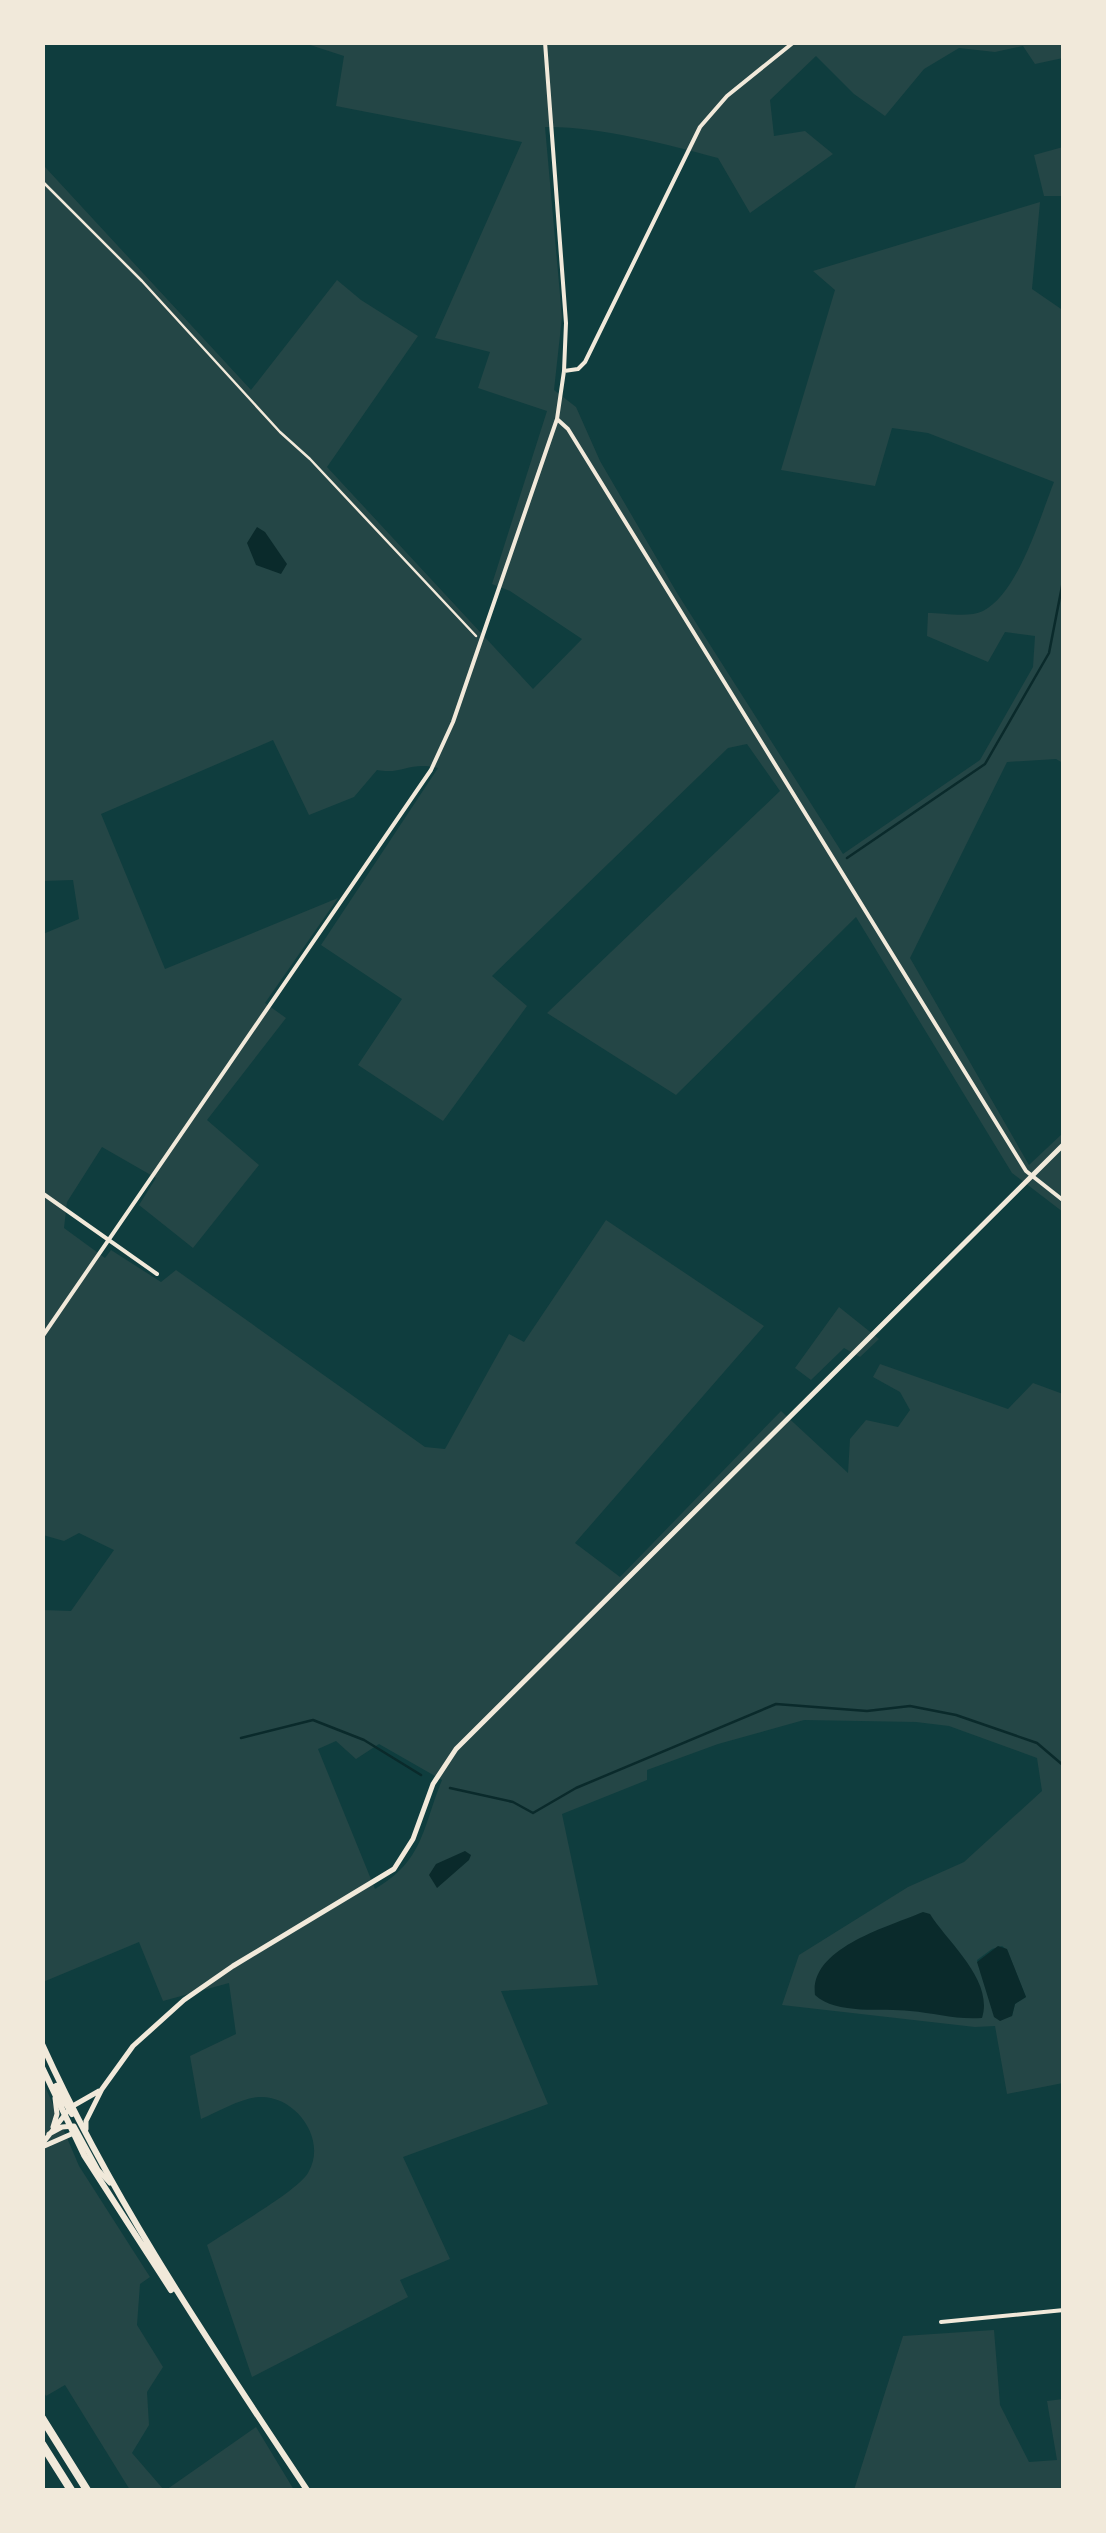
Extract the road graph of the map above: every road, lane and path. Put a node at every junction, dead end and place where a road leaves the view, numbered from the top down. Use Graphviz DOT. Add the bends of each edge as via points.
graph roads {
  1 [pos="544,42"];
  2 [pos="794,42"];
  3 [pos="42,181"];
  4 [pos="564,371"];
  5 [pos="557,418"];
  6 [pos="480,642"];
  7 [pos="1064,1144"];
  8 [pos="1029,1176"];
  9 [pos="42,1193"];
  10 [pos="1064,1201"];
  11 [pos="110,1240"];
  12 [pos="157,1274"];
  13 [pos="42,1337"];
  14 [pos="42,2044"];
  15 [pos="42,2055"];
  16 [pos="42,2065"];
  17 [pos="59,2089"];
  18 [pos="102,2090"];
  19 [pos="88,2096"];
  20 [pos="93,2106"];
  21 [pos="69,2112"];
  22 [pos="69,2125"];
  23 [pos="77,2130"];
  24 [pos="49,2134"];
  25 [pos="87,2140"];
  26 [pos="54,2143"];
  27 [pos="42,2145"];
  28 [pos="78,2145"];
  29 [pos="110,2182"];
  30 [pos="1064,2310"];
  31 [pos="193,2318"];
  32 [pos="941,2322"];
  33 [pos="42,2418"];
  34 [pos="42,2444"];
  35 [pos="71,2490"];
  36 [pos="87,2490"];
  37 [pos="306,2490"];
  1 -- 4 [label="street" via="564,285"];
  2 -- 4 [label="street" via="700,126 585,362"];
  3 -- 6 [label="path"];
  4 -- 5 [label="street"];
  5 -- 6 [label="street"];
  5 -- 8 [label="street"];
  6 -- 11 [label="street" via="431,770"];
  7 -- 8 [label="street"];
  8 -- 10 [label="street"];
  8 -- 18 [label="street" via="443,1765 394,1869 184,2000 133,2046"];
  9 -- 11 [label="street"];
  11 -- 12 [label="street"];
  11 -- 13 [label="street"];
  14 -- 17 [label="main road"];
  15 -- 17 [label="main road"];
  16 -- 17 [label="main road"];
  16 -- 21 [label="main road"];
  17 -- 19 [label="street"];
  17 -- 21 [label="main road"];
  17 -- 24 [label="street"];
  18 -- 19 [label="street"];
  18 -- 20 [label="street"];
  19 -- 21 [label="street"];
  20 -- 21 [label="street"];
  20 -- 23 [label="street"];
  20 -- 25 [label="street"];
  21 -- 22 [label="main road"];
  21 -- 23 [label="main road"];
  21 -- 24 [label="street"];
  22 -- 23 [label="main road"];
  22 -- 24 [label="street"];
  23 -- 25 [label="main road"];
  23 -- 26 [label="street"];
  23 -- 28 [label="main road"];
  23 -- 29 [label="street"];
  24 -- 27 [label="street"];
  25 -- 29 [label="main road"];
  26 -- 27 [label="street"];
  26 -- 28 [label="street"];
  28 -- 31 [label="main road"];
  29 -- 31 [label="main road"];
  30 -- 32 [label="street"];
  31 -- 37 [label="main road"];
  33 -- 36 [label="highway"];
  34 -- 35 [label="highway"];
}
